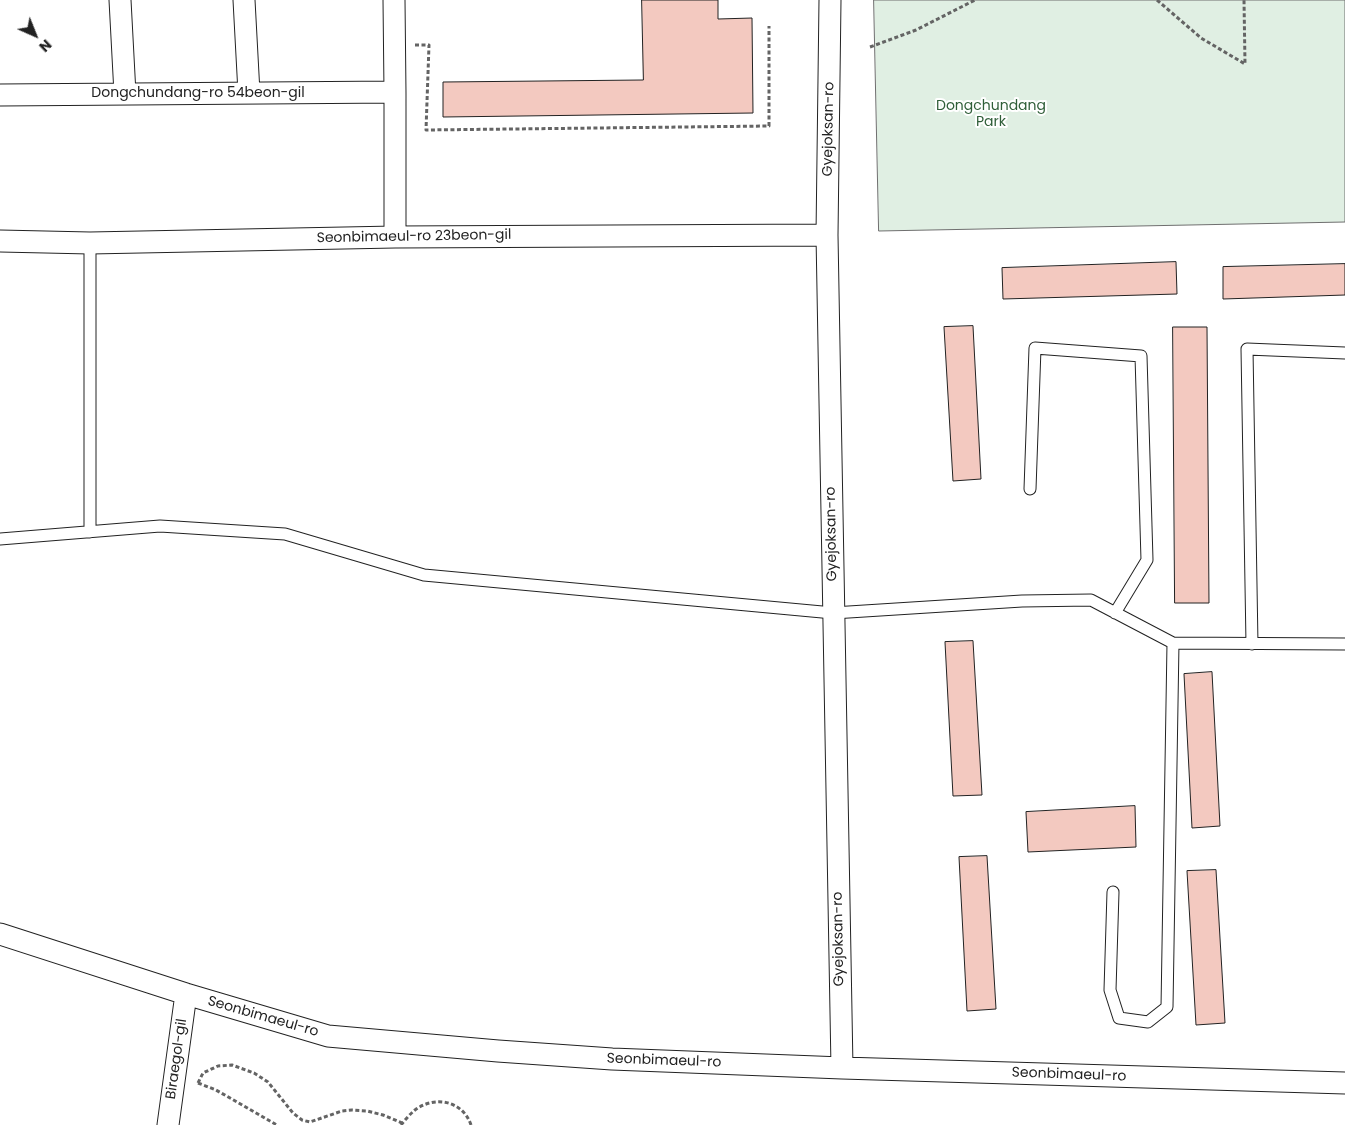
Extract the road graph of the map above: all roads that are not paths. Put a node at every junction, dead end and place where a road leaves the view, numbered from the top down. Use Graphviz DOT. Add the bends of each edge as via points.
graph roads {
  1 [pos="120,0"];
  2 [pos="244,0"];
  3 [pos="394,0"];
  4 [pos="830,0"];
  5 [pos="395,92"];
  6 [pos="250,93"];
  7 [pos="125,94"];
  8 [pos="0,95"];
  9 [pos="828,235"];
  10 [pos="395,237"];
  11 [pos="0,241"];
  12 [pos="90,243"];
  13 [pos="1345,353"];
  14 [pos="1030,490"];
  15 [pos="90,532"];
  16 [pos="0,539"];
  17 [pos="833,613"];
  18 [pos="1116,613"];
  19 [pos="1172,643"];
  20 [pos="1252,644"];
  21 [pos="1345,644"];
  22 [pos="1113,892"];
  23 [pos="0,934"];
  24 [pos="186,994"];
  25 [pos="842,1068"];
  26 [pos="1345,1083"];
  27 [pos="168,1125"];
  1 -- 7 [label="street"];
  2 -- 6 [label="street"];
  3 -- 5 [label="street"];
  4 -- 9 [label="street, Gyejoksan-ro"];
  5 -- 6 [label="street, Dongchundang-ro 54beon-gil"];
  5 -- 10 [label="street"];
  6 -- 7 [label="street, Dongchundang-ro 54beon-gil"];
  7 -- 8 [label="street, Dongchundang-ro 54beon-gil"];
  9 -- 10 [label="street, Seonbimaeul-ro 23beon-gil"];
  9 -- 17 [label="street, Gyejoksan-ro"];
  10 -- 12 [label="street, Seonbimaeul-ro 23beon-gil"];
  11 -- 12 [label="street, Seonbimaeul-ro 23beon-gil"];
  12 -- 15 [label="lane"];
  13 -- 20 [label="lane" via="1247,349"];
  14 -- 18 [label="lane" via="1035,348 1142,356 1147,560"];
  15 -- 16 [label="lane"];
  15 -- 17 [label="lane" via="160,526 285,534 424,575"];
  17 -- 18 [label="lane" via="1091,600"];
  17 -- 25 [label="street, Gyejoksan-ro"];
  18 -- 19 [label="lane"];
  19 -- 20 [label="lane"];
  19 -- 22 [label="lane" via="1167,1007 1148,1022 1119,1018 1110,990"];
  20 -- 21 [label="lane"];
  23 -- 24 [label="street, Seonbimaeul-ro"];
  24 -- 25 [label="street, Seonbimaeul-ro" via="328,1036 498,1052"];
  24 -- 27 [label="street, Biraegol-gil"];
  25 -- 26 [label="street, Seonbimaeul-ro"];
}
